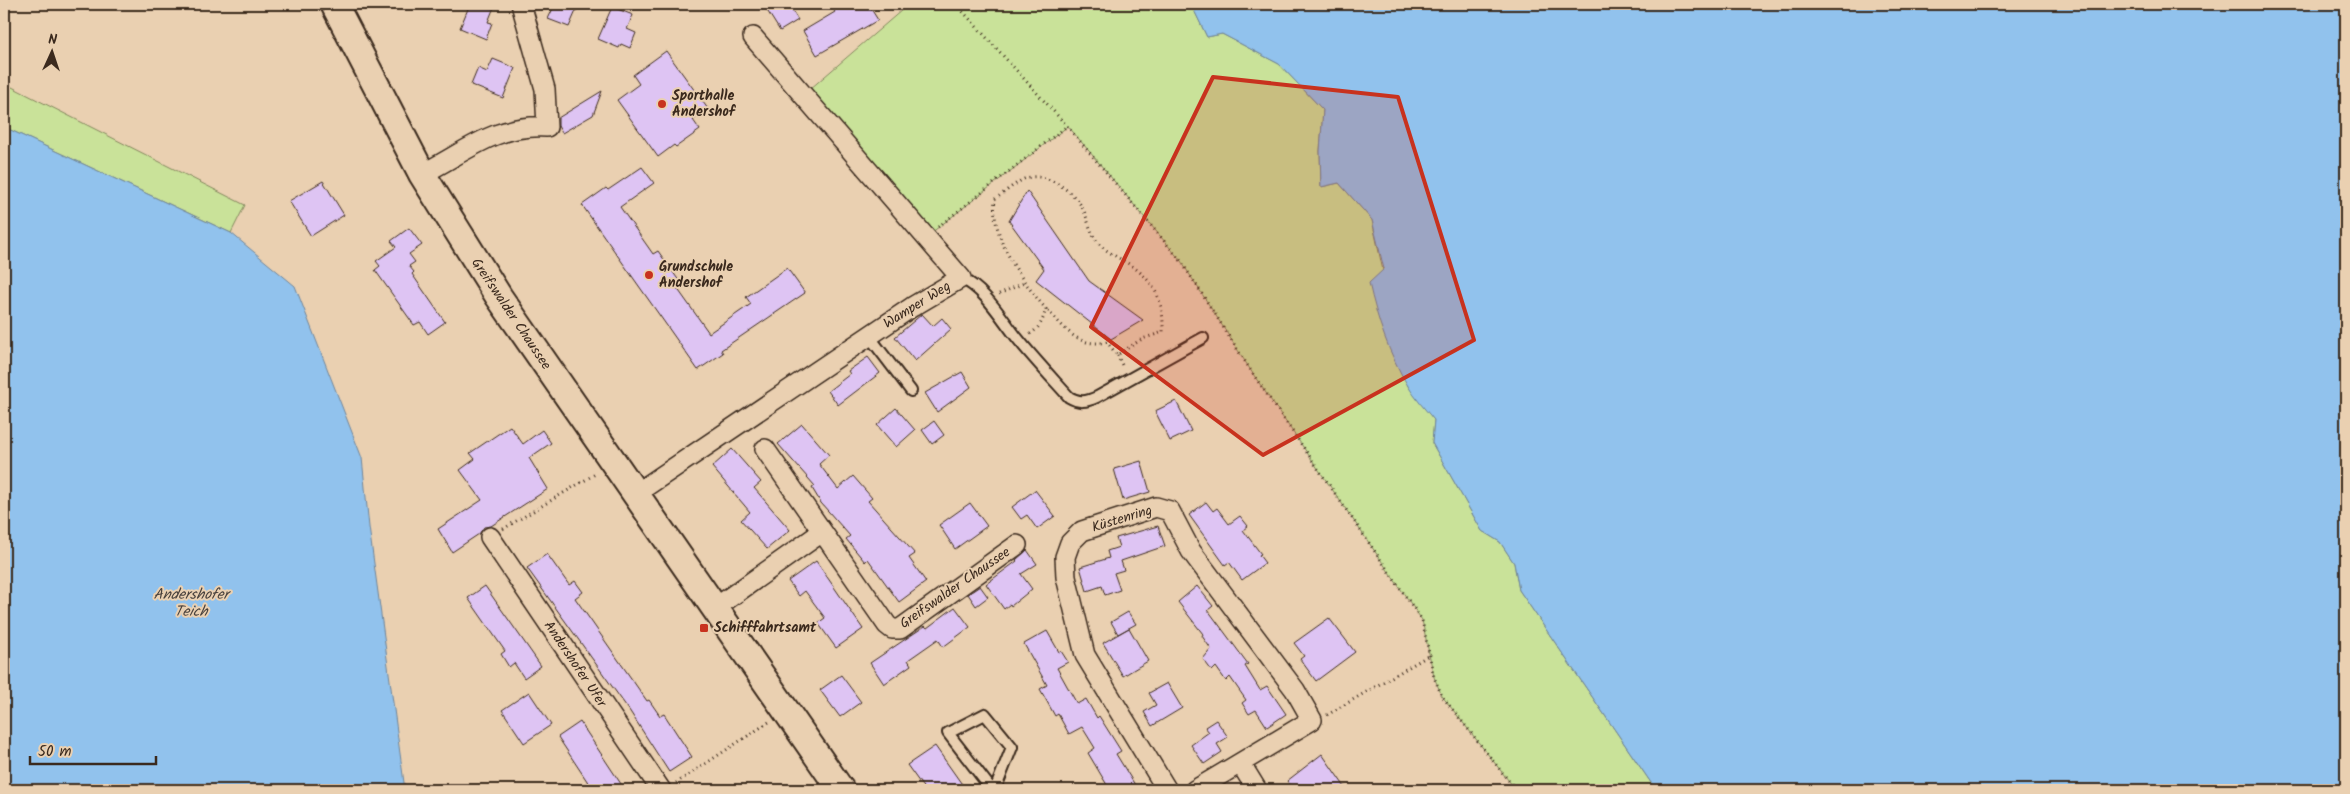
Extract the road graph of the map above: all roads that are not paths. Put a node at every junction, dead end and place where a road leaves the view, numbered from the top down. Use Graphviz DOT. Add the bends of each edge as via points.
graph roads {
  1 [pos="334,4"];
  2 [pos="521,4"];
  3 [pos="753,37"];
  4 [pos="422,174"];
  5 [pos="961,278"];
  6 [pos="869,336"];
  7 [pos="1203,338"];
  8 [pos="911,391"];
  9 [pos="766,448"];
  10 [pos="635,494"];
  11 [pos="822,532"];
  12 [pos="490,537"];
  13 [pos="1017,545"];
  14 [pos="715,608"];
  15 [pos="1241,764"];
  16 [pos="667,788"];
  17 [pos="841,790"];
  18 [pos="994,790"];
  19 [pos="1167,790"];
  20 [pos="1195,790"];
  21 [pos="1257,790"];
  1 -- 4 [label="main road, Greifswalder Chaussee"];
  2 -- 4 [label="street" via="545,89 547,127 517,127 497,134"];
  3 -- 5 [label="street, Wamper Weg"];
  4 -- 10 [label="main road, Greifswalder Chaussee" via="499,298"];
  5 -- 6 [label="street, Wamper Weg"];
  5 -- 7 [label="lane" via="988,300 1019,340 1077,402 1087,402"];
  6 -- 8 [label="lane"];
  6 -- 10 [label="street, Wamper Weg"];
  9 -- 11 [label="street, Greifswalder Chaussee"];
  10 -- 14 [label="main road, Greifswalder Chaussee"];
  11 -- 13 [label="street, Greifswalder Chaussee" via="892,629 900,628"];
  11 -- 14 [label="street"];
  12 -- 16 [label="street, Andershofer Ufer"];
  14 -- 17 [label="main road, Greifswalder Chaussee"];
  15 -- 19 [label="street, Küstenring" via="1312,720 1295,690 1191,551 1170,512 1156,507 1082,531 1070,543 1065,557 1066,577 1084,655"];
  15 -- 20 [label="street"];
  15 -- 21 [label="street"];
  18 -- 18 [label="lane" via="948,733 985,714 1012,747"];
}
